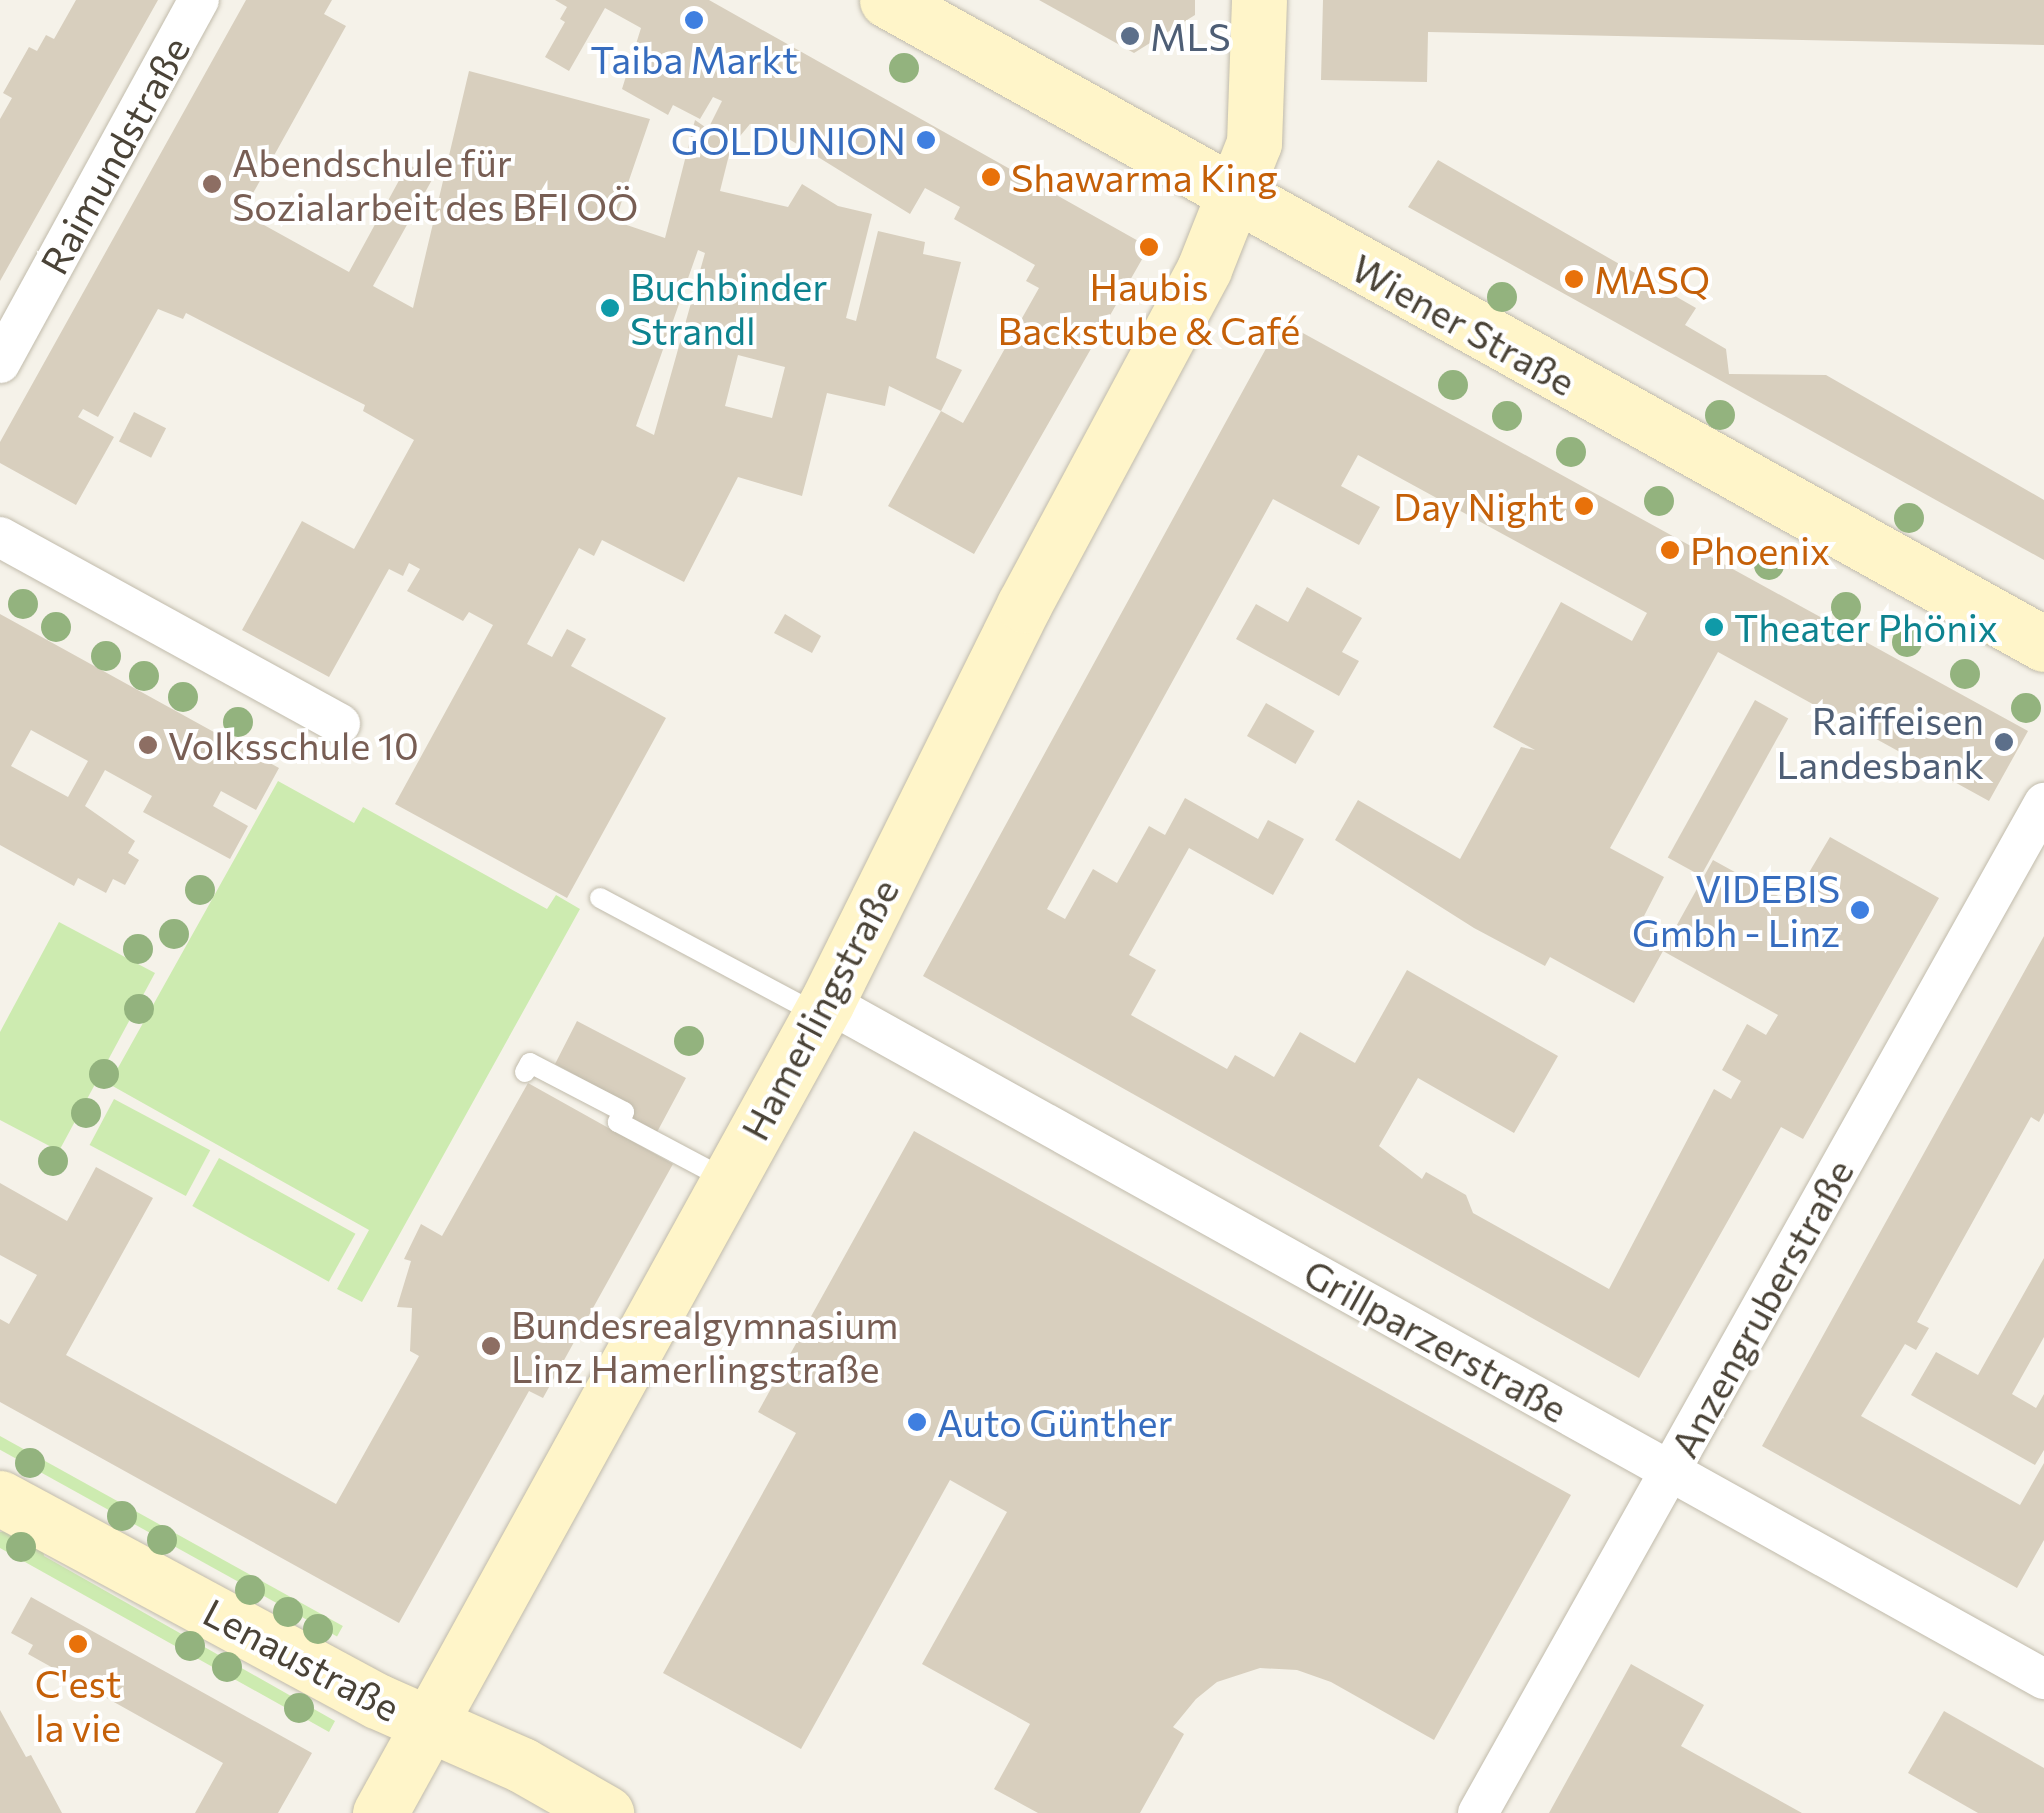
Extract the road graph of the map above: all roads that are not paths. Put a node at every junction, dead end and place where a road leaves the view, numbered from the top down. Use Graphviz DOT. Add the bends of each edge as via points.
graph roads {
  1 [pos="199,0"];
  2 [pos="887,0"];
  3 [pos="1259,0"];
  4 [pos="1238,195"];
  5 [pos="0,363"];
  6 [pos="0,537"];
  7 [pos="2044,644"];
  8 [pos="340,724"];
  9 [pos="2044,802"];
  10 [pos="600,898"];
  11 [pos="824,1009"];
  12 [pos="524,1072"];
  13 [pos="728,1181"];
  14 [pos="1669,1470"];
  15 [pos="0,1498"];
  16 [pos="2044,1679"];
  17 [pos="431,1725"];
  18 [pos="380,1813"];
  19 [pos="606,1813"];
  20 [pos="1478,1813"];
  1 -- 5 [label="street, Raimundstraße"];
  2 -- 4 [label="main road, Wiener Straße"];
  3 -- 4 [label="main road, Hamerlingstraße" via="1254,143"];
  4 -- 7 [label="main road, Wiener Straße"];
  4 -- 11 [label="main road, Hamerlingstraße"];
  6 -- 8 [label="street"];
  9 -- 14 [label="street, Anzengruberstraße"];
  10 -- 11 [label="lane"];
  11 -- 13 [label="main road, Hamerlingstraße"];
  11 -- 14 [label="street, Grillparzerstraße"];
  12 -- 13 [label="lane" via="530,1063 624,1112 618,1122"];
  13 -- 17 [label="main road, Hamerlingstraße"];
  14 -- 16 [label="street, Grillparzerstraße"];
  14 -- 20 [label="street, Anzengruberstraße"];
  15 -- 17 [label="main road, Lenaustraße"];
  17 -- 18 [label="main road, Hamerlingstraße"];
  17 -- 19 [label="main road, Lenaustraße" via="522,1765"];
}
